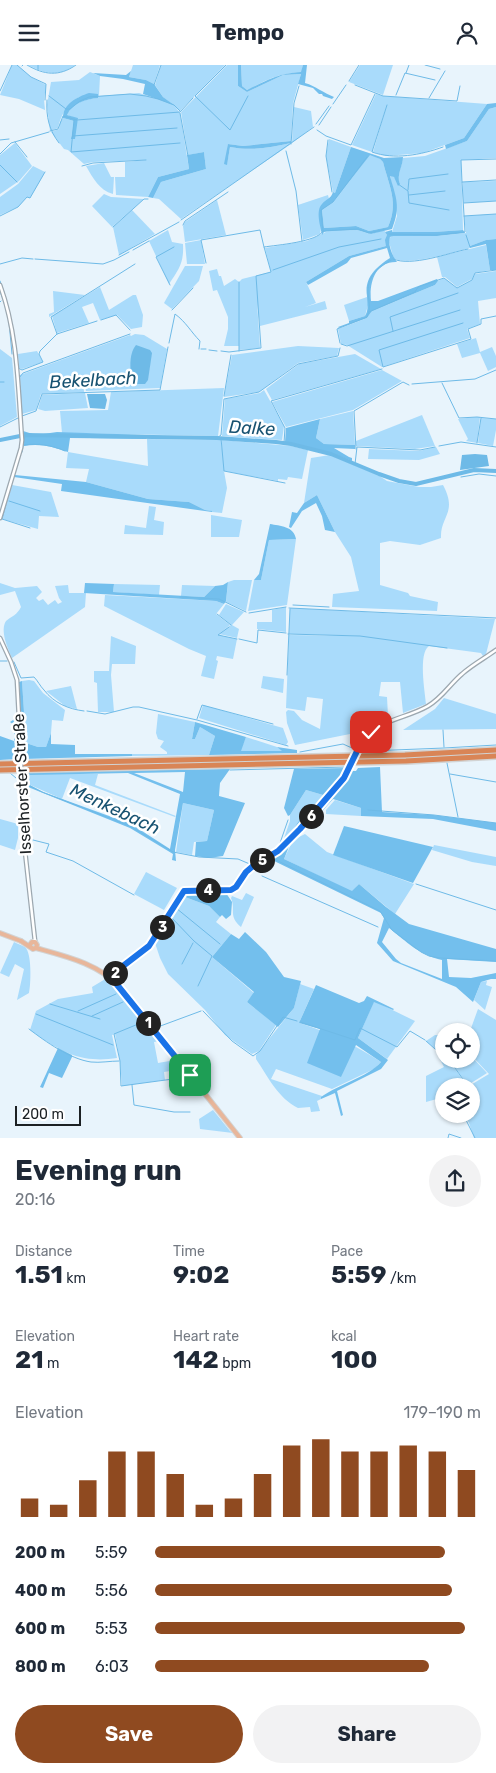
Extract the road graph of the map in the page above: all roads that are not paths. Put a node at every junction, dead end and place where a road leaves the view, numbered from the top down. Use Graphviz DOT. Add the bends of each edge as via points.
graph roads {
  1 [pos="0,285"];
  2 [pos="0,518"];
  3 [pos="0,638"];
  4 [pos="496,650"];
  5 [pos="496,750"];
  6 [pos="496,756"];
  7 [pos="0,764"];
  8 [pos="0,769"];
  9 [pos="0,933"];
  10 [pos="33,944"];
  11 [pos="110,976"];
  12 [pos="240,1138"];
  1 -- 2 [label="street" via="12,327 22,440"];
  3 -- 10 [label="street, Isselhorster Straße, bridge" via="17,680"];
  4 -- 11 [label="street, bridge" via="429,705 384,723 367,736 344,778 278,851 258,862 236,887 227,891 183,892 149,946"];
  5 -- 7 [label="highway"];
  6 -- 8 [label="highway"];
  9 -- 10 [label="main road"];
  10 -- 11 [label="main road"];
  11 -- 12 [label="main road"];
}
